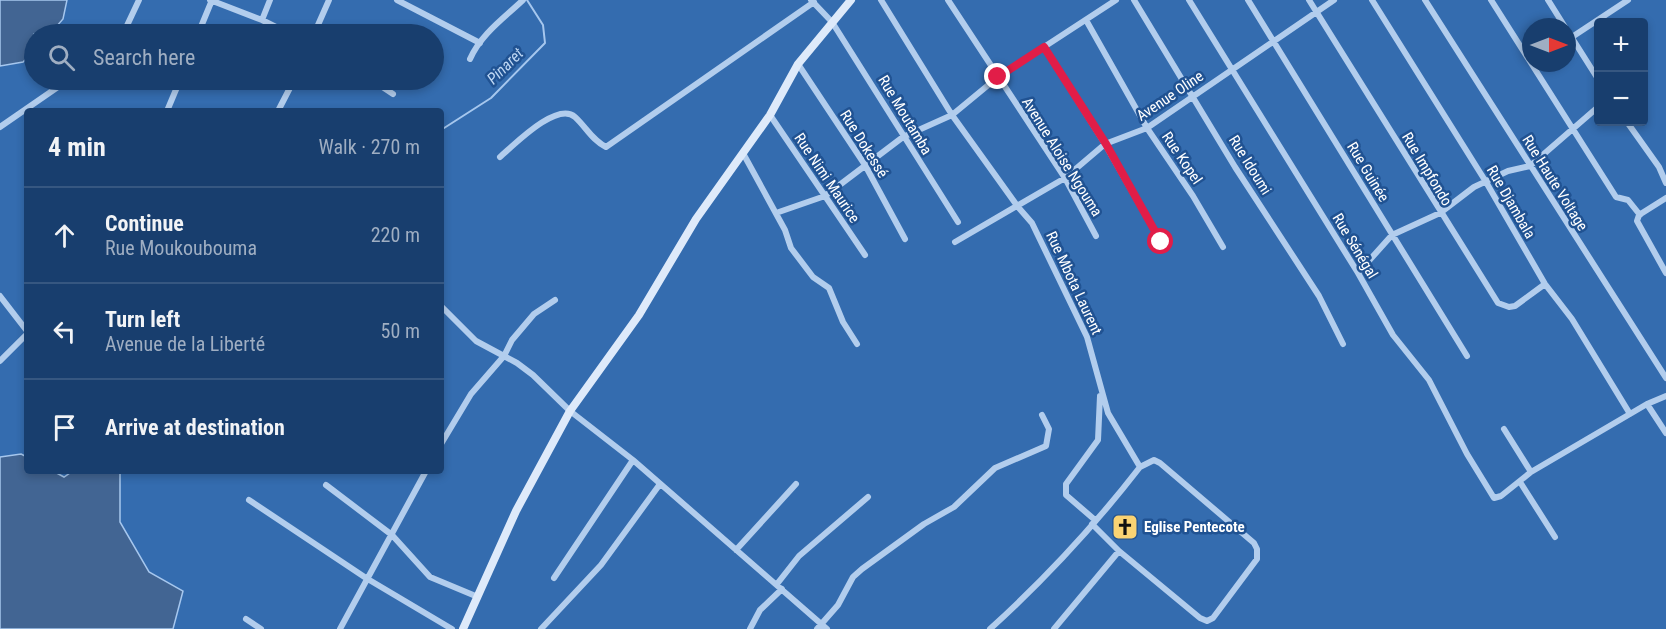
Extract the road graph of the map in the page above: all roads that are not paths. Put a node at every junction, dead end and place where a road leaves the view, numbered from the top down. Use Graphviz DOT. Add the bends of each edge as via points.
graph roads {
  1 [pos="139,0"];
  2 [pos="211,0"];
  3 [pos="270,0"];
  4 [pos="329,0"];
  5 [pos="523,0"];
  6 [pos="851,0"];
  7 [pos="881,0"];
  8 [pos="948,0"];
  9 [pos="1116,0"];
  10 [pos="1134,0"];
  11 [pos="1189,0"];
  12 [pos="1248,0"];
  13 [pos="1310,0"];
  14 [pos="1334,0"];
  15 [pos="1372,0"];
  16 [pos="1425,0"];
  17 [pos="1491,0"];
  18 [pos="1548,0"];
  19 [pos="1628,0"];
  20 [pos="401,1"];
  21 [pos="812,1"];
  22 [pos="1317,12"];
  23 [pos="1560,18"];
  24 [pos="262,20"];
  25 [pos="1086,20"];
  26 [pos="831,22"];
  27 [pos="128,24"];
  28 [pos="202,24"];
  29 [pos="270,24"];
  30 [pos="318,24"];
  31 [pos="1576,34"];
  32 [pos="1275,42"];
  33 [pos="480,43"];
  34 [pos="1576,43"];
  35 [pos="1044,47"];
  36 [pos="470,59"];
  37 [pos="798,64"];
  38 [pos="1231,68"];
  39 [pos="1594,72"];
  40 [pos="998,77"];
  41 [pos="54,90"];
  42 [pos="176,90"];
  43 [pos="289,90"];
  44 [pos="387,90"];
  45 [pos="393,94"];
  46 [pos="1194,95"];
  47 [pos="27,108"];
  48 [pos="168,108"];
  49 [pos="280,108"];
  50 [pos="24,110"];
  51 [pos="1594,111"];
  52 [pos="770,115"];
  53 [pos="952,115"];
  54 [pos="1630,126"];
  55 [pos="0,127"];
  56 [pos="1147,128"];
  57 [pos="1572,129"];
  58 [pos="903,137"];
  59 [pos="1106,144"];
  60 [pos="744,155"];
  61 [pos="500,157"];
  62 [pos="864,165"];
  63 [pos="1530,166"];
  64 [pos="1065,178"];
  65 [pos="1486,182"];
  66 [pos="1666,183"];
  67 [pos="825,196"];
  68 [pos="1666,198"];
  69 [pos="1018,207"];
  70 [pos="776,213"];
  71 [pos="1440,213"];
  72 [pos="1639,218"];
  73 [pos="958,222"];
  74 [pos="1392,235"];
  75 [pos="1096,236"];
  76 [pos="905,239"];
  77 [pos="955,242"];
  78 [pos="1161,242"];
  79 [pos="1223,247"];
  80 [pos="865,255"];
  81 [pos="1358,273"];
  82 [pos="1666,273"];
  83 [pos="1545,284"];
  84 [pos="0,296"];
  85 [pos="555,300"];
  86 [pos="444,309"];
  87 [pos="24,329"];
  88 [pos="24,336"];
  89 [pos="857,344"];
  90 [pos="1343,344"];
  91 [pos="504,356"];
  92 [pos="1467,356"];
  93 [pos="0,361"];
  94 [pos="1666,378"];
  95 [pos="1100,388"];
  96 [pos="1666,396"];
  97 [pos="1647,404"];
  98 [pos="570,411"];
  99 [pos="1630,414"];
  100 [pos="1042,415"];
  101 [pos="1504,429"];
  102 [pos="1666,433"];
  103 [pos="444,439"];
  104 [pos="633,460"];
  105 [pos="1140,467"];
  106 [pos="1532,472"];
  107 [pos="424,474"];
  108 [pos="1520,482"];
  109 [pos="326,484"];
  110 [pos="660,484"];
  111 [pos="796,484"];
  112 [pos="868,497"];
  113 [pos="249,500"];
  114 [pos="1094,522"];
  115 [pos="392,535"];
  116 [pos="1555,537"];
  117 [pos="736,550"];
  118 [pos="1119,551"];
  119 [pos="366,578"];
  120 [pos="554,578"];
  121 [pos="777,584"];
  122 [pos="782,589"];
  123 [pos="478,597"];
  124 [pos="246,619"];
  125 [pos="819,626"];
  126 [pos="261,629"];
  127 [pos="340,629"];
  128 [pos="452,629"];
  129 [pos="463,629"];
  130 [pos="541,629"];
  131 [pos="750,629"];
  132 [pos="826,629"];
  133 [pos="990,629"];
  134 [pos="1054,629"];
  1 -- 27 [label="street"];
  2 -- 24 [label="street"];
  2 -- 28 [label="street"];
  3 -- 24 [label="street"];
  4 -- 30 [label="street"];
  5 -- 33 [label="street"];
  6 -- 26 [label="main road"];
  7 -- 53 [label="street, Rue Mbota Laurent"];
  8 -- 40 [label="street, Avenue Aloise Ngouma"];
  9 -- 25 [label="street"];
  10 -- 46 [label="street, Rue Idoumi"];
  11 -- 38 [label="street, Rue Sénégal"];
  12 -- 32 [label="street, Rue Guinée"];
  13 -- 22 [label="street, Rue Impfondo"];
  14 -- 22 [label="street, Avenue Oline"];
  15 -- 65 [label="street, Rue Djambala"];
  16 -- 63 [label="street, Rue Haute Voltage"];
  17 -- 57 [label="street"];
  18 -- 23 [label="street"];
  19 -- 31 [label="street"];
  20 -- 33 [label="street"];
  21 -- 26 [label="street, Rue Moutamba"];
  21 -- 61 [label="street" via="606,147 573,115 564,113 547,119"];
  22 -- 32 [label="street, Avenue Oline"];
  22 -- 71 [label="street, Rue Impfondo"];
  24 -- 29 [label="street"];
  25 -- 35 [label="street"];
  25 -- 56 [label="street, Rue Kopel"];
  26 -- 37 [label="main road"];
  26 -- 58 [label="street, Rue Moutamba"];
  32 -- 38 [label="street, Avenue Oline"];
  32 -- 74 [label="street, Rue Guinée"];
  33 -- 36 [label="street"];
  34 -- 39 [label="street"];
  35 -- 40 [label="street"];
  35 -- 59 [label="street"];
  37 -- 52 [label="main road"];
  37 -- 62 [label="street, Rue Dokessé"];
  38 -- 46 [label="street, Avenue Oline"];
  38 -- 81 [label="street, Rue Sénégal"];
  40 -- 53 [label="street"];
  40 -- 64 [label="street, Avenue Aloise Ngouma"];
  41 -- 47 [label="street"];
  42 -- 48 [label="street"];
  43 -- 49 [label="street"];
  44 -- 45 [label="street"];
  46 -- 56 [label="street, Avenue Oline"];
  46 -- 90 [label="street, Rue Idoumi" via="1235,167 1319,296"];
  50 -- 55 [label="street"];
  51 -- 57 [label="street"];
  52 -- 60 [label="main road"];
  52 -- 67 [label="street, Rue Nimi Maurice"];
  53 -- 58 [label="street"];
  53 -- 69 [label="street, Rue Mbota Laurent"];
  54 -- 66 [label="street"];
  56 -- 59 [label="street, Avenue Oline"];
  56 -- 79 [label="street, Rue Kopel"];
  57 -- 63 [label="street"];
  57 -- 72 [label="street" via="1616,197 1628,200"];
  58 -- 62 [label="street"];
  58 -- 73 [label="street, Rue Moutamba"];
  59 -- 64 [label="street, Avenue Oline"];
  59 -- 78 [label="street"];
  60 -- 70 [label="street"];
  60 -- 98 [label="main road" via="696,219 639,315"];
  62 -- 67 [label="street"];
  62 -- 76 [label="street, Rue Dokessé"];
  63 -- 65 [label="street"];
  63 -- 94 [label="street, Rue Haute Voltage"];
  64 -- 69 [label="street, Avenue Oline"];
  64 -- 75 [label="street, Avenue Aloise Ngouma"];
  65 -- 71 [label="street"];
  65 -- 83 [label="street, Rue Djambala"];
  67 -- 70 [label="street"];
  67 -- 80 [label="street, Rue Nimi Maurice"];
  68 -- 72 [label="street"];
  69 -- 77 [label="street, Avenue Oline"];
  69 -- 95 [label="street, Rue Mbota Laurent" via="1032,223 1087,337"];
  70 -- 89 [label="street" via="790,248 813,277 829,288"];
  71 -- 74 [label="street"];
  71 -- 83 [label="street, Rue Impfondo" via="1502,306 1515,306"];
  72 -- 82 [label="street"];
  74 -- 81 [label="street"];
  74 -- 92 [label="street, Rue Guinée"];
  81 -- 108 [label="street, Rue Sénégal" via="1393,335 1429,380 1490,494 1494,498 1501,496"];
  83 -- 99 [label="street, Rue Djambala" via="1572,319"];
  84 -- 87 [label="street"];
  85 -- 91 [label="street" via="522,327"];
  86 -- 91 [label="street" via="476,341"];
  88 -- 93 [label="street"];
  91 -- 98 [label="street" via="533,375"];
  91 -- 103 [label="street" via="471,394"];
  95 -- 105 [label="street, Rue Mbota Laurent" via="1108,412"];
  95 -- 114 [label="street" via="1098,440 1065,490"];
  96 -- 97 [label="street"];
  97 -- 99 [label="street"];
  97 -- 102 [label="street"];
  98 -- 104 [label="street"];
  98 -- 123 [label="main road" via="516,511"];
  99 -- 106 [label="street"];
  100 -- 125 [label="street" via="1049,429 1046,446 995,468 954,507 862,569"];
  101 -- 106 [label="street"];
  104 -- 110 [label="street"];
  104 -- 120 [label="street"];
  105 -- 114 [label="street"];
  105 -- 118 [label="street" via="1154,460 1160,463 1254,543 1257,559 1207,621"];
  106 -- 108 [label="street"];
  107 -- 115 [label="street"];
  108 -- 116 [label="street"];
  109 -- 115 [label="street"];
  110 -- 117 [label="street"];
  110 -- 130 [label="street" via="601,565"];
  111 -- 117 [label="street"];
  112 -- 121 [label="street" via="799,556"];
  113 -- 119 [label="street"];
  114 -- 118 [label="street"];
  114 -- 133 [label="street"];
  115 -- 119 [label="street"];
  115 -- 123 [label="street" via="430,577"];
  117 -- 121 [label="street"];
  118 -- 134 [label="street"];
  119 -- 127 [label="street"];
  119 -- 128 [label="street"];
  121 -- 122 [label="street"];
  122 -- 125 [label="street"];
  122 -- 131 [label="street" via="760,610"];
  123 -- 129 [label="main road"];
  124 -- 126 [label="street"];
  125 -- 132 [label="street"];
}
